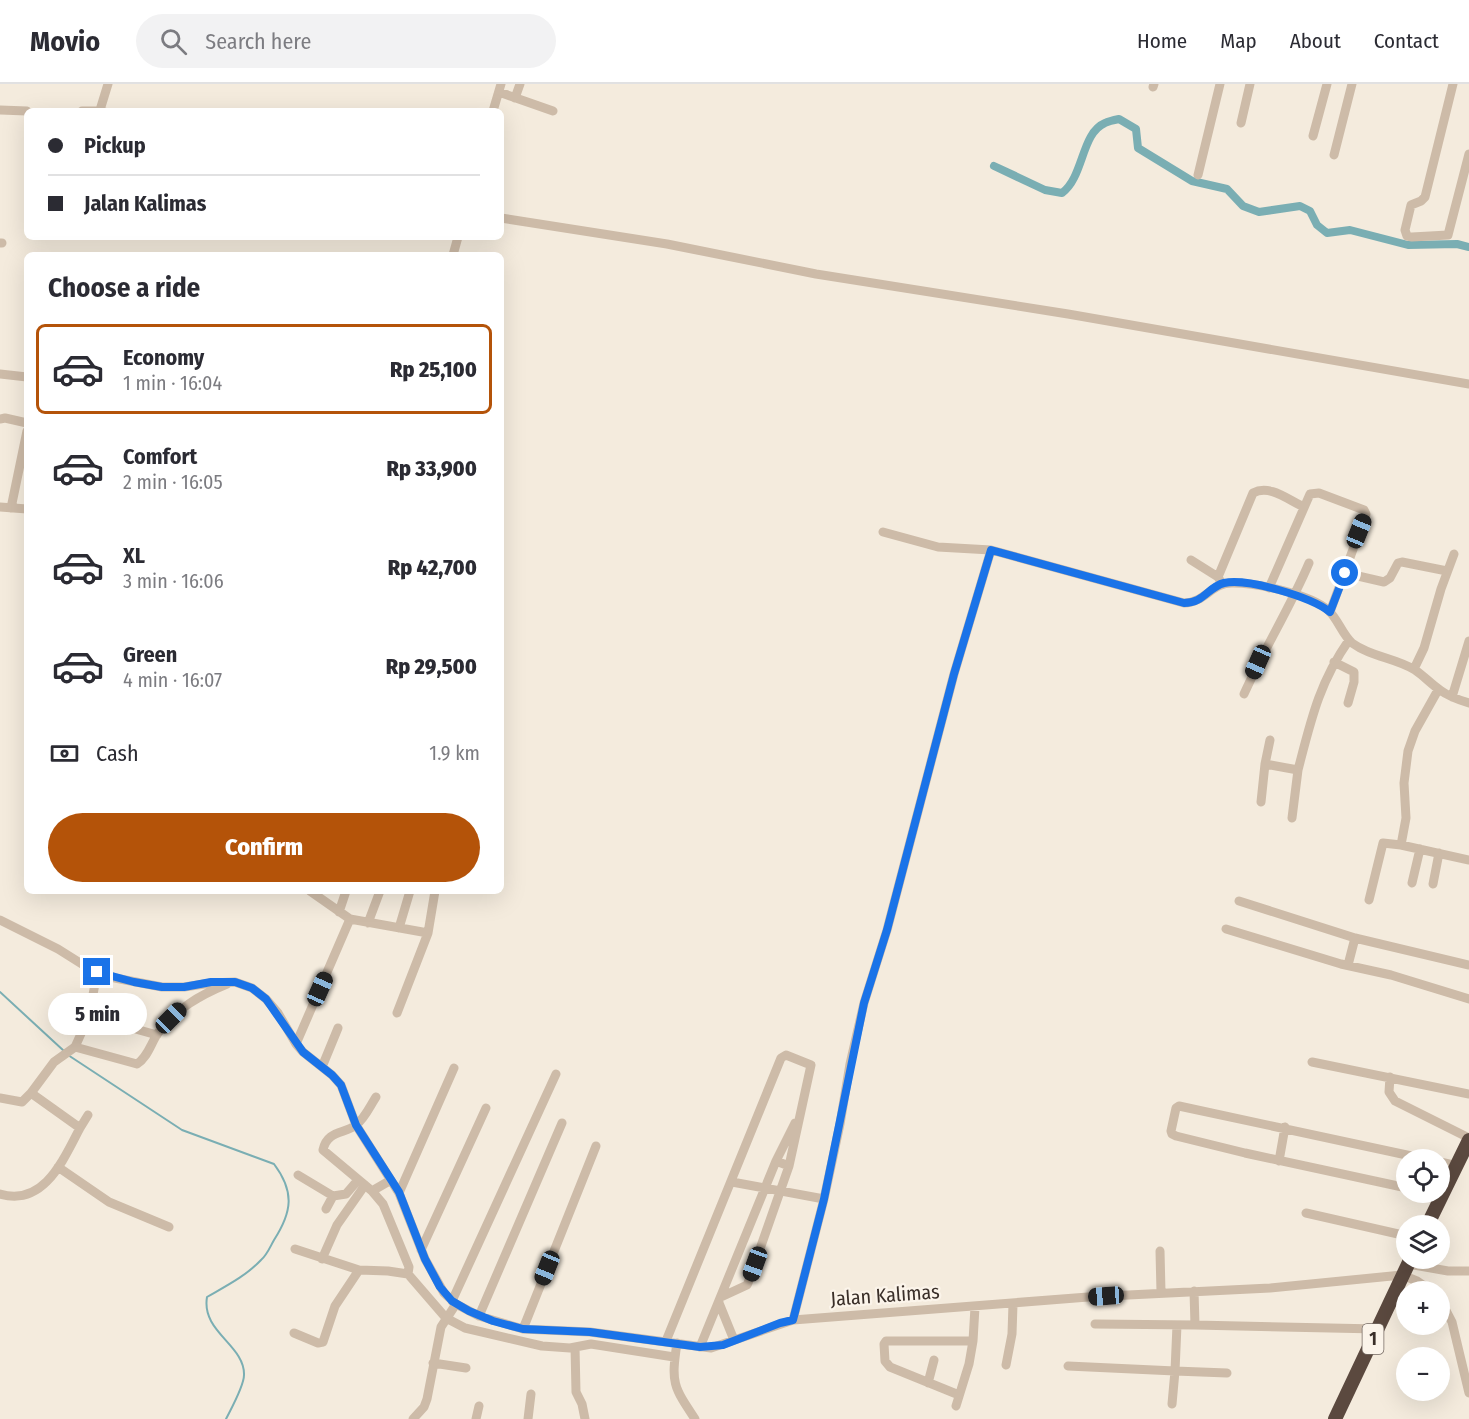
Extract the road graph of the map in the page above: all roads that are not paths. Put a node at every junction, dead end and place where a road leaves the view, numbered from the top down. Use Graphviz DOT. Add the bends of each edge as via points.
graph roads {
  1 [pos="108,84"];
  2 [pos="520,84"];
  3 [pos="1220,84"];
  4 [pos="1250,84"];
  5 [pos="1327,84"];
  6 [pos="1352,84"];
  7 [pos="1454,84"];
  8 [pos="500,88"];
  9 [pos="515,98"];
  10 [pos="102,108"];
  11 [pos="494,108"];
  12 [pos="0,110"];
  13 [pos="24,111"];
  14 [pos="553,111"];
  15 [pos="1240,123"];
  16 [pos="1313,136"];
  17 [pos="1469,154"];
  18 [pos="1334,155"];
  19 [pos="1198,175"];
  20 [pos="504,218"];
  21 [pos="0,374"];
  22 [pos="24,377"];
  23 [pos="1469,384"];
  24 [pos="0,419"];
  25 [pos="24,422"];
  26 [pos="24,445"];
  27 [pos="0,507"];
  28 [pos="1304,507"];
  29 [pos="11,508"];
  30 [pos="24,509"];
  31 [pos="883,532"];
  32 [pos="991,550"];
  33 [pos="1454,554"];
  34 [pos="1191,560"];
  35 [pos="1309,563"];
  36 [pos="1448,571"];
  37 [pos="1345,573"];
  38 [pos="1220,580"];
  39 [pos="1269,588"];
  40 [pos="1296,595"];
  41 [pos="1330,612"];
  42 [pos="1349,640"];
  43 [pos="1469,641"];
  44 [pos="1334,663"];
  45 [pos="1414,669"];
  46 [pos="1438,690"];
  47 [pos="1244,694"];
  48 [pos="1452,697"];
  49 [pos="1348,703"];
  50 [pos="1469,703"];
  51 [pos="1270,740"];
  52 [pos="1265,764"];
  53 [pos="1298,770"];
  54 [pos="1261,802"];
  55 [pos="1292,818"];
  56 [pos="1401,845"];
  57 [pos="1420,849"];
  58 [pos="1439,853"];
  59 [pos="1469,860"];
  60 [pos="1412,882"];
  61 [pos="1433,884"];
  62 [pos="345,894"];
  63 [pos="379,894"];
  64 [pos="409,894"];
  65 [pos="434,894"];
  66 [pos="322,895"];
  67 [pos="1239,900"];
  68 [pos="1369,900"];
  69 [pos="339,912"];
  70 [pos="350,919"];
  71 [pos="0,921"];
  72 [pos="368,922"];
  73 [pos="399,928"];
  74 [pos="1226,929"];
  75 [pos="428,933"];
  76 [pos="1355,938"];
  77 [pos="1348,965"];
  78 [pos="1469,966"];
  79 [pos="97,972"];
  80 [pos="235,982"];
  81 [pos="1469,999"];
  82 [pos="397,1014"];
  83 [pos="89,1016"];
  84 [pos="338,1028"];
  85 [pos="157,1035"];
  86 [pos="296,1044"];
  87 [pos="74,1048"];
  88 [pos="1312,1062"];
  89 [pos="322,1067"];
  90 [pos="454,1068"];
  91 [pos="555,1074"];
  92 [pos="1390,1077"];
  93 [pos="32,1093"];
  94 [pos="1469,1094"];
  95 [pos="376,1097"];
  96 [pos="0,1098"];
  97 [pos="486,1108"];
  98 [pos="801,1110"];
  99 [pos="88,1115"];
  100 [pos="562,1123"];
  101 [pos="352,1127"];
  102 [pos="1285,1127"];
  103 [pos="80,1128"];
  104 [pos="1469,1139"];
  105 [pos="596,1146"];
  106 [pos="1396,1152"];
  107 [pos="776,1161"];
  108 [pos="1279,1161"];
  109 [pos="1450,1164"];
  110 [pos="789,1166"];
  111 [pos="1458,1166"];
  112 [pos="58,1167"];
  113 [pos="298,1175"];
  114 [pos="1450,1181"];
  115 [pos="732,1182"];
  116 [pos="376,1184"];
  117 [pos="1396,1185"];
  118 [pos="765,1189"];
  119 [pos="782,1190"];
  120 [pos="399,1192"];
  121 [pos="0,1194"];
  122 [pos="333,1196"];
  123 [pos="824,1199"];
  124 [pos="326,1209"];
  125 [pos="1306,1213"];
  126 [pos="169,1227"];
  127 [pos="1396,1233"];
  128 [pos="295,1249"];
  129 [pos="421,1250"];
  130 [pos="1160,1251"];
  131 [pos="322,1259"];
  132 [pos="1396,1268"];
  133 [pos="1406,1269"];
  134 [pos="1432,1269"];
  135 [pos="359,1270"];
  136 [pos="1469,1272"];
  137 [pos="408,1274"];
  138 [pos="1194,1291"];
  139 [pos="1161,1292"];
  140 [pos="720,1300"];
  141 [pos="1013,1304"];
  142 [pos="975,1307"];
  143 [pos="452,1309"];
  144 [pos="479,1316"];
  145 [pos="1450,1318"];
  146 [pos="793,1320"];
  147 [pos="1095,1324"];
  148 [pos="1178,1325"];
  149 [pos="1195,1325"];
  150 [pos="523,1329"];
  151 [pos="1378,1329"];
  152 [pos="294,1333"];
  153 [pos="734,1340"];
  154 [pos="666,1341"];
  155 [pos="973,1341"];
  156 [pos="575,1347"];
  157 [pos="700,1347"];
  158 [pos="676,1350"];
  159 [pos="1465,1356"];
  160 [pos="934,1360"];
  161 [pos="433,1363"];
  162 [pos="1006,1365"];
  163 [pos="1068,1366"];
  164 [pos="466,1368"];
  165 [pos="1174,1371"];
  166 [pos="1227,1373"];
  167 [pos="1468,1379"];
  168 [pos="928,1383"];
  169 [pos="1469,1393"];
  170 [pos="531,1394"];
  171 [pos="959,1395"];
  172 [pos="1172,1404"];
  173 [pos="479,1406"];
  174 [pos="956,1406"];
  175 [pos="413,1419"];
  176 [pos="476,1419"];
  177 [pos="528,1419"];
  178 [pos="585,1419"];
  179 [pos="695,1419"];
  180 [pos="1335,1419"];
  1 -- 10 [label="street"];
  2 -- 9 [label="street"];
  3 -- 19 [label="street"];
  4 -- 15 [label="street"];
  5 -- 16 [label="street"];
  6 -- 18 [label="street"];
  7 -- 17 [label="street" via="1425,197 1411,205 1407,236 1448,235"];
  8 -- 9 [label="street"];
  8 -- 11 [label="street"];
  9 -- 14 [label="street"];
  12 -- 13 [label="street"];
  20 -- 23 [label="street"];
  21 -- 22 [label="street"];
  24 -- 25 [label="street"];
  26 -- 29 [label="street"];
  27 -- 29 [label="street"];
  28 -- 37 [label="street" via="1314,492 1366,512"];
  28 -- 38 [label="street" via="1268,489 1253,493"];
  28 -- 39 [label="street"];
  29 -- 30 [label="street"];
  31 -- 32 [label="street" via="938,547"];
  32 -- 38 [label="street" via="1177,602 1196,602"];
  32 -- 123 [label="street" via="864,1003"];
  33 -- 36 [label="street"];
  34 -- 38 [label="street"];
  35 -- 40 [label="street"];
  36 -- 37 [label="street" via="1402,562 1384,582"];
  36 -- 45 [label="street"];
  37 -- 41 [label="street"];
  38 -- 39 [label="street"];
  39 -- 40 [label="street"];
  40 -- 41 [label="street"];
  40 -- 47 [label="street"];
  41 -- 42 [label="street"];
  42 -- 44 [label="street"];
  42 -- 45 [label="street" via="1385,660"];
  43 -- 48 [label="street"];
  44 -- 49 [label="street" via="1354,672"];
  44 -- 53 [label="street" via="1315,704"];
  45 -- 46 [label="street"];
  46 -- 48 [label="street"];
  46 -- 56 [label="street" via="1408,751"];
  48 -- 50 [label="street"];
  51 -- 52 [label="street"];
  52 -- 53 [label="street"];
  52 -- 54 [label="street"];
  53 -- 55 [label="street"];
  56 -- 57 [label="street"];
  56 -- 68 [label="street" via="1383,843"];
  57 -- 58 [label="street"];
  57 -- 60 [label="street"];
  58 -- 59 [label="street"];
  58 -- 61 [label="street"];
  62 -- 69 [label="street"];
  63 -- 72 [label="street"];
  64 -- 73 [label="street"];
  65 -- 75 [label="street"];
  66 -- 69 [label="street"];
  67 -- 76 [label="street"];
  69 -- 70 [label="street"];
  70 -- 72 [label="street"];
  70 -- 86 [label="street"];
  71 -- 79 [label="street, Jalan Kalimas"];
  72 -- 73 [label="street"];
  73 -- 75 [label="street"];
  74 -- 77 [label="street"];
  75 -- 82 [label="street"];
  76 -- 77 [label="street"];
  76 -- 78 [label="street"];
  77 -- 81 [label="street"];
  79 -- 80 [label="street, Jalan Kalimas" via="162,987"];
  79 -- 83 [label="street"];
  80 -- 85 [label="street" via="181,1008"];
  80 -- 86 [label="street, Jalan Kalimas" via="266,999"];
  83 -- 85 [label="street"];
  83 -- 87 [label="street"];
  84 -- 89 [label="street"];
  85 -- 87 [label="street" via="137,1064"];
  86 -- 89 [label="street, Jalan Kalimas"];
  87 -- 93 [label="street" via="54,1062"];
  88 -- 92 [label="street"];
  89 -- 101 [label="street, Jalan Kalimas" via="341,1085"];
  90 -- 120 [label="street"];
  91 -- 143 [label="street"];
  92 -- 94 [label="street"];
  92 -- 104 [label="street" via="1389,1092 1395,1101"];
  93 -- 96 [label="street" via="22,1102"];
  93 -- 103 [label="street"];
  95 -- 101 [label="street"];
  97 -- 129 [label="street"];
  98 -- 107 [label="street"];
  98 -- 110 [label="street"];
  98 -- 115 [label="street" via="811,1065 786,1054"];
  99 -- 103 [label="street"];
  100 -- 144 [label="street"];
  101 -- 116 [label="street, Jalan Kalimas"];
  101 -- 116 [label="street" via="330,1137 323,1150"];
  102 -- 106 [label="street"];
  102 -- 108 [label="street"];
  102 -- 108 [label="street" via="1179,1106 1171,1131 1176,1136"];
  103 -- 112 [label="street"];
  104 -- 111 [label="highway"];
  105 -- 150 [label="street"];
  107 -- 110 [label="street"];
  107 -- 118 [label="street"];
  108 -- 117 [label="street"];
  109 -- 111 [label="street"];
  110 -- 119 [label="street"];
  111 -- 114 [label="highway"];
  112 -- 121 [label="street" via="34,1193 15,1197"];
  112 -- 126 [label="street" via="108,1202"];
  113 -- 122 [label="street"];
  115 -- 118 [label="street"];
  115 -- 154 [label="street"];
  116 -- 120 [label="street, Jalan Kalimas"];
  116 -- 122 [label="street"];
  116 -- 131 [label="street" via="337,1225"];
  116 -- 137 [label="street" via="401,1244"];
  118 -- 119 [label="street"];
  118 -- 140 [label="street"];
  119 -- 123 [label="street"];
  119 -- 140 [label="street" via="747,1285"];
  120 -- 129 [label="street, Jalan Kalimas"];
  122 -- 124 [label="street"];
  123 -- 146 [label="street"];
  125 -- 127 [label="street"];
  128 -- 131 [label="street"];
  129 -- 143 [label="street, Jalan Kalimas"];
  130 -- 139 [label="street"];
  131 -- 135 [label="street"];
  132 -- 138 [label="street, Jalan Kalimas" via="1292,1286"];
  133 -- 151 [label="highway, 1"];
  134 -- 136 [label="street, Jalan Kalimas"];
  135 -- 137 [label="street"];
  135 -- 152 [label="street" via="335,1306 323,1342"];
  137 -- 143 [label="street"];
  138 -- 139 [label="street, Jalan Kalimas"];
  138 -- 149 [label="street"];
  139 -- 141 [label="street, Jalan Kalimas"];
  140 -- 153 [label="street"];
  140 -- 157 [label="street"];
  141 -- 142 [label="street, Jalan Kalimas"];
  141 -- 162 [label="street"];
  142 -- 146 [label="street, Jalan Kalimas"];
  142 -- 155 [label="street"];
  143 -- 144 [label="street, Jalan Kalimas"];
  143 -- 156 [label="street" via="465,1328 542,1346"];
  143 -- 161 [label="street" via="441,1327"];
  144 -- 150 [label="street, Jalan Kalimas"];
  145 -- 159 [label="street"];
  146 -- 153 [label="street, Jalan Kalimas"];
  147 -- 148 [label="street"];
  148 -- 149 [label="street"];
  148 -- 165 [label="street"];
  149 -- 151 [label="street"];
  150 -- 154 [label="street, Jalan Kalimas"];
  151 -- 180 [label="highway, 1"];
  153 -- 157 [label="street, Jalan Kalimas" via="711,1348"];
  154 -- 158 [label="street, Jalan Kalimas"];
  155 -- 168 [label="street" via="885,1342 886,1365"];
  155 -- 171 [label="street"];
  156 -- 158 [label="street" via="591,1344"];
  156 -- 178 [label="street" via="576,1392"];
  157 -- 158 [label="street, Jalan Kalimas"];
  158 -- 179 [label="street" via="676,1391"];
  159 -- 167 [label="street"];
  160 -- 168 [label="street"];
  161 -- 164 [label="street"];
  161 -- 175 [label="street" via="427,1399"];
  163 -- 165 [label="street"];
  165 -- 166 [label="street"];
  165 -- 172 [label="street"];
  167 -- 169 [label="street"];
  168 -- 171 [label="street"];
  170 -- 177 [label="street"];
  171 -- 174 [label="street"];
  173 -- 176 [label="street"];
}
